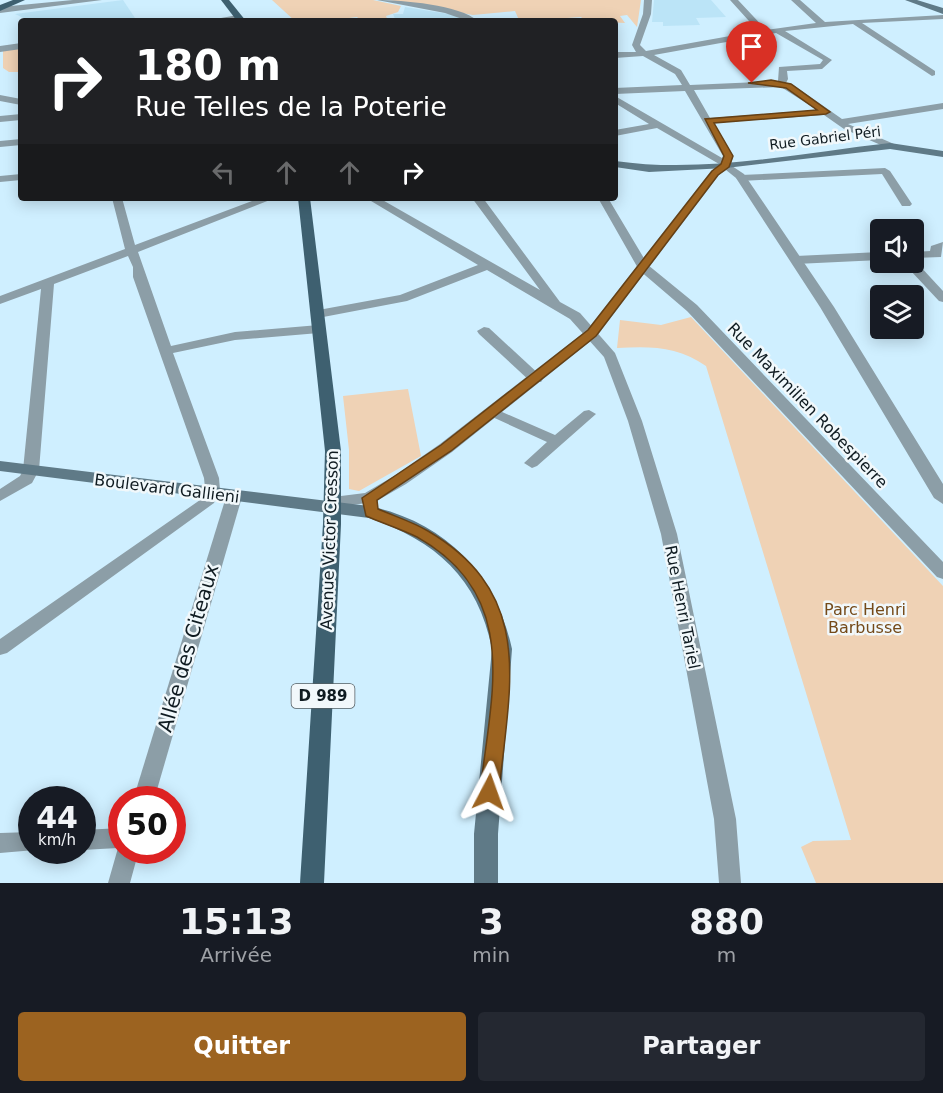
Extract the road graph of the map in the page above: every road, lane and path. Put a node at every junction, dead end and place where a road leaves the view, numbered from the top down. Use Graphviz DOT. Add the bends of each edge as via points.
graph roads {
  1 [pos="21,0"];
  2 [pos="98,0"];
  3 [pos="225,0"];
  4 [pos="381,0"];
  5 [pos="648,0"];
  6 [pos="734,0"];
  7 [pos="795,0"];
  8 [pos="909,0"];
  9 [pos="0,9"];
  10 [pos="943,11"];
  11 [pos="943,17"];
  12 [pos="239,18"];
  13 [pos="470,18"];
  14 [pos="855,22"];
  15 [pos="824,25"];
  16 [pos="777,30"];
  17 [pos="764,33"];
  18 [pos="18,46"];
  19 [pos="0,49"];
  20 [pos="646,54"];
  21 [pos="618,55"];
  22 [pos="932,73"];
  23 [pos="781,84"];
  24 [pos="685,87"];
  25 [pos="618,91"];
  26 [pos="18,97"];
  27 [pos="1,99"];
  28 [pos="618,101"];
  29 [pos="18,102"];
  30 [pos="943,106"];
  31 [pos="826,112"];
  32 [pos="18,117"];
  33 [pos="0,119"];
  34 [pos="708,121"];
  35 [pos="840,122"];
  36 [pos="657,124"];
  37 [pos="618,133"];
  38 [pos="18,142"];
  39 [pos="0,144"];
  40 [pos="890,146"];
  41 [pos="943,154"];
  42 [pos="706,162"];
  43 [pos="618,164"];
  44 [pos="732,168"];
  45 [pos="18,177"];
  46 [pos="0,179"];
  47 [pos="118,201"];
  48 [pos="262,201"];
  49 [pos="304,201"];
  50 [pos="376,201"];
  51 [pos="479,201"];
  52 [pos="605,201"];
  53 [pos="906,204"];
  54 [pos="943,246"];
  55 [pos="131,249"];
  56 [pos="870,256"];
  57 [pos="924,258"];
  58 [pos="796,260"];
  59 [pos="486,266"];
  60 [pos="643,267"];
  61 [pos="923,273"];
  62 [pos="48,282"];
  63 [pos="943,298"];
  64 [pos="0,300"];
  65 [pos="557,305"];
  66 [pos="319,322"];
  67 [pos="484,331"];
  68 [pos="595,338"];
  69 [pos="165,351"];
  70 [pos="536,379"];
  71 [pos="493,412"];
  72 [pos="590,414"];
  73 [pos="557,441"];
  74 [pos="532,463"];
  75 [pos="0,466"];
  76 [pos="31,470"];
  77 [pos="212,494"];
  78 [pos="0,496"];
  79 [pos="234,497"];
  80 [pos="943,498"];
  81 [pos="370,505"];
  82 [pos="333,508"];
  83 [pos="943,573"];
  84 [pos="0,648"];
  85 [pos="147,786"];
  86 [pos="18,842"];
  87 [pos="0,843"];
  88 [pos="124,864"];
  89 [pos="119,883"];
  90 [pos="312,883"];
  91 [pos="486,883"];
  92 [pos="730,883"];
  1 -- 9 [label="main road"];
  2 -- 9 [label="street"];
  3 -- 12 [label="main road"];
  4 -- 13 [label="street"];
  5 -- 20 [label="street" via="644,27 636,42"];
  6 -- 17 [label="street"];
  7 -- 15 [label="street"];
  8 -- 10 [label="main road"];
  11 -- 14 [label="street"];
  14 -- 15 [label="street"];
  14 -- 22 [label="street"];
  15 -- 16 [label="street"];
  16 -- 17 [label="street"];
  16 -- 23 [label="street" via="828,60 822,66 781,70"];
  17 -- 20 [label="street"];
  18 -- 19 [label="street"];
  20 -- 21 [label="street"];
  20 -- 24 [label="street" via="678,72"];
  23 -- 24 [label="street"];
  23 -- 31 [label="street"];
  24 -- 25 [label="street"];
  24 -- 34 [label="street"];
  26 -- 27 [label="street"];
  27 -- 29 [label="street"];
  28 -- 36 [label="street"];
  30 -- 35 [label="street"];
  31 -- 34 [label="street"];
  31 -- 35 [label="street"];
  32 -- 33 [label="street"];
  34 -- 44 [label="street"];
  35 -- 40 [label="street"];
  36 -- 37 [label="street"];
  36 -- 42 [label="street"];
  38 -- 39 [label="street"];
  40 -- 41 [label="main road, Rue Gabriel Péri"];
  40 -- 44 [label="main road, Rue Gabriel Péri"];
  42 -- 43 [label="main road, Rue Gabriel Péri" via="649,169"];
  42 -- 44 [label="main road, Rue Gabriel Péri"];
  44 -- 53 [label="street" via="885,171"];
  44 -- 58 [label="street"];
  44 -- 60 [label="street"];
  45 -- 46 [label="street"];
  47 -- 55 [label="street"];
  48 -- 55 [label="street"];
  49 -- 66 [label="main road, Avenue Victor Cresson / D 989"];
  50 -- 59 [label="street, Rue Henri Tariel"];
  51 -- 65 [label="street"];
  52 -- 60 [label="street, Rue Maximilien Robespierre"];
  54 -- 57 [label="street" via="935,248 937,254"];
  55 -- 62 [label="street"];
  55 -- 69 [label="street"];
  56 -- 58 [label="street"];
  58 -- 80 [label="street"];
  59 -- 65 [label="street, Rue Henri Tariel"];
  59 -- 66 [label="street" via="420,293"];
  60 -- 68 [label="street"];
  60 -- 83 [label="street, Rue Maximilien Robespierre" via="692,308"];
  61 -- 63 [label="street"];
  62 -- 64 [label="street"];
  62 -- 76 [label="street"];
  65 -- 68 [label="street, Rue Henri Tariel" via="575,316"];
  66 -- 69 [label="street"];
  66 -- 82 [label="main road, Avenue Victor Cresson / D 989" via="333,451"];
  67 -- 70 [label="street"];
  68 -- 70 [label="street" via="576,346"];
  68 -- 92 [label="street, Rue Henri Tariel" via="610,356 662,503 725,819"];
  69 -- 77 [label="street" via="176,371 182,399 208,467"];
  70 -- 71 [label="street"];
  71 -- 73 [label="street"];
  71 -- 81 [label="street"];
  72 -- 73 [label="street"];
  73 -- 74 [label="street"];
  75 -- 76 [label="main road, Boulevard Gallieni"];
  76 -- 77 [label="main road, Boulevard Gallieni"];
  76 -- 78 [label="street" via="26,479"];
  77 -- 79 [label="main road, Boulevard Gallieni"];
  77 -- 84 [label="street" via="206,503"];
  79 -- 82 [label="main road, Boulevard Gallieni"];
  79 -- 85 [label="street, Allée des Citeaux"];
  81 -- 82 [label="main road, Boulevard Gallieni" via="346,513"];
  81 -- 91 [label="main road" via="457,558 481,586 500,631 502,666 491,771"];
  82 -- 90 [label="main road, Avenue Victor Cresson / D 989"];
  86 -- 87 [label="street"];
  88 -- 89 [label="street"];
}
